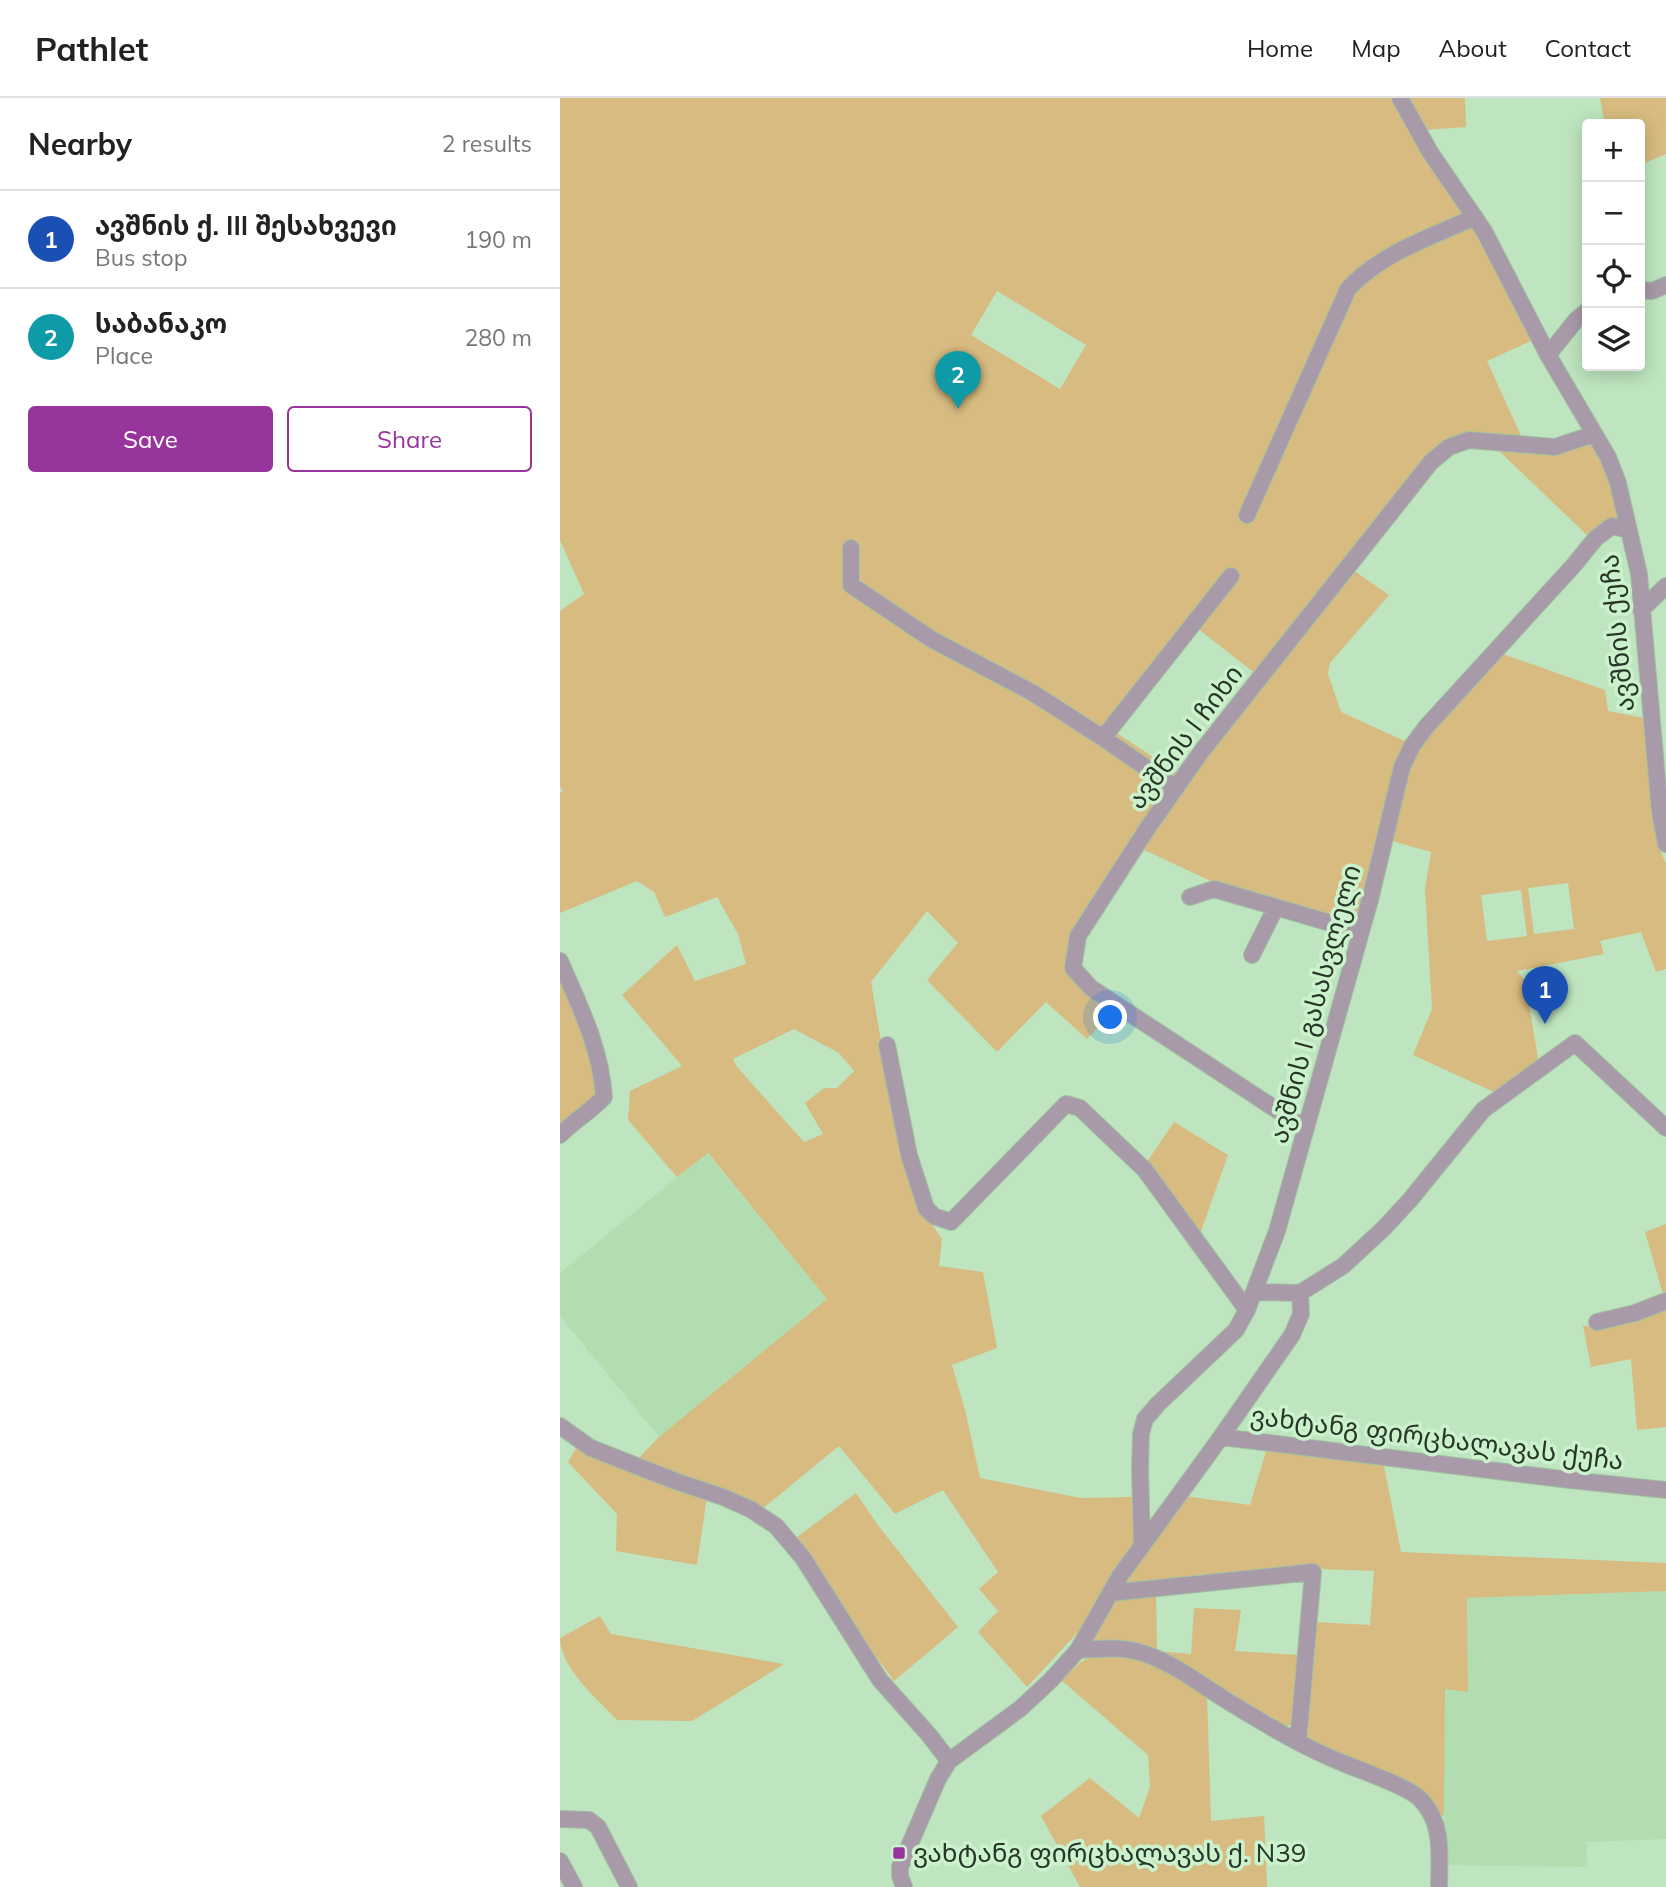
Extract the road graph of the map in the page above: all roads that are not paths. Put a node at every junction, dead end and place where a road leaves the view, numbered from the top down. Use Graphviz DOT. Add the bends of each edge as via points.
graph roads {
  1 [pos="1399,98"];
  2 [pos="1475,217"];
  3 [pos="1666,285"];
  4 [pos="1645,290"];
  5 [pos="1582,315"];
  6 [pos="1548,355"];
  7 [pos="1594,434"];
  8 [pos="1247,515"];
  9 [pos="1629,530"];
  10 [pos="851,548"];
  11 [pos="1231,576"];
  12 [pos="1666,586"];
  13 [pos="1642,610"];
  14 [pos="1103,738"];
  15 [pos="1176,788"];
  16 [pos="1666,844"];
  17 [pos="1190,897"];
  18 [pos="1276,907"];
  19 [pos="1361,932"];
  20 [pos="1252,955"];
  21 [pos="560,961"];
  22 [pos="887,1045"];
  23 [pos="1666,1128"];
  24 [pos="1306,1129"];
  25 [pos="560,1135"];
  26 [pos="1254,1292"];
  27 [pos="1300,1293"];
  28 [pos="1666,1301"];
  29 [pos="1247,1310"];
  30 [pos="1597,1322"];
  31 [pos="560,1426"];
  32 [pos="1220,1437"];
  33 [pos="1666,1490"];
  34 [pos="1142,1545"];
  35 [pos="1110,1593"];
  36 [pos="1078,1650"];
  37 [pos="1298,1742"];
  38 [pos="949,1761"];
  39 [pos="560,1819"];
  40 [pos="560,1861"];
  41 [pos="573,1887"];
  42 [pos="629,1887"];
  43 [pos="904,1887"];
  44 [pos="1439,1887"];
  1 -- 2 [label="street, ავშნის ქუჩა"];
  2 -- 6 [label="street, ავშნის ქუჩა"];
  2 -- 8 [label="street" via="1395,253 1359,276 1348,289"];
  3 -- 4 [label="street"];
  5 -- 6 [label="street"];
  6 -- 7 [label="street, ავშნის ქუჩა"];
  7 -- 9 [label="street, ავშნის ქუჩა" via="1618,483"];
  7 -- 15 [label="street, ავშნის I ჩიხი" via="1555,447 1469,440 1449,447 1431,462"];
  9 -- 13 [label="street, ავშნის ქუჩა"];
  9 -- 19 [label="street, ავშნის I გასასვლელი" via="1612,526 1596,538 1412,747 1402,767"];
  10 -- 14 [label="street" via="851,585 931,639 1033,693"];
  11 -- 14 [label="street"];
  12 -- 13 [label="street"];
  13 -- 16 [label="street, ავშნის ქუჩა"];
  14 -- 15 [label="street"];
  15 -- 24 [label="street, ავშნის I ჩიხი" via="1078,936 1073,968 1091,988"];
  17 -- 18 [label="street" via="1214,889"];
  18 -- 19 [label="street"];
  18 -- 20 [label="street"];
  19 -- 24 [label="street, ავშნის I გასასვლელი"];
  21 -- 25 [label="street" via="583,1012 603,1075 604,1097"];
  22 -- 29 [label="street" via="909,1155 926,1208 934,1216 951,1222 1066,1104 1080,1108 1145,1170"];
  23 -- 27 [label="street" via="1574,1043 1483,1110 1384,1228 1343,1266"];
  24 -- 26 [label="street, ავშნის I გასასვლელი" via="1278,1231"];
  26 -- 27 [label="street"];
  26 -- 29 [label="street, ავშნის I გასასვლელი"];
  27 -- 32 [label="street" via="1301,1314 1292,1335"];
  28 -- 30 [label="street"];
  29 -- 34 [label="street, ავშნის I გასასვლელი" via="1236,1330 1145,1419 1140,1469"];
  31 -- 38 [label="street" via="591,1448 723,1497 776,1526 803,1558 880,1680"];
  32 -- 33 [label="street, ვახტანგ ფირცხალავას ქუჩა"];
  32 -- 34 [label="street, ვახტანგ ფირცხალავას ქუჩა"];
  34 -- 35 [label="street, ვახტანგ ფირცხალავას ქუჩა"];
  35 -- 36 [label="street, ვახტანგ ფირცხალავას ქუჩა"];
  35 -- 37 [label="street" via="1313,1572"];
  36 -- 37 [label="street" via="1112,1647 1149,1654"];
  36 -- 38 [label="street, ვახტანგ ფირცხალავას ქუჩა" via="1021,1708"];
  37 -- 44 [label="street" via="1421,1799 1434,1818 1440,1840"];
  38 -- 43 [label="street, ვახტანგ ფირცხალავას ქუჩა" via="900,1867"];
  39 -- 42 [label="street" via="589,1820 598,1827"];
  40 -- 41 [label="street"];
}
